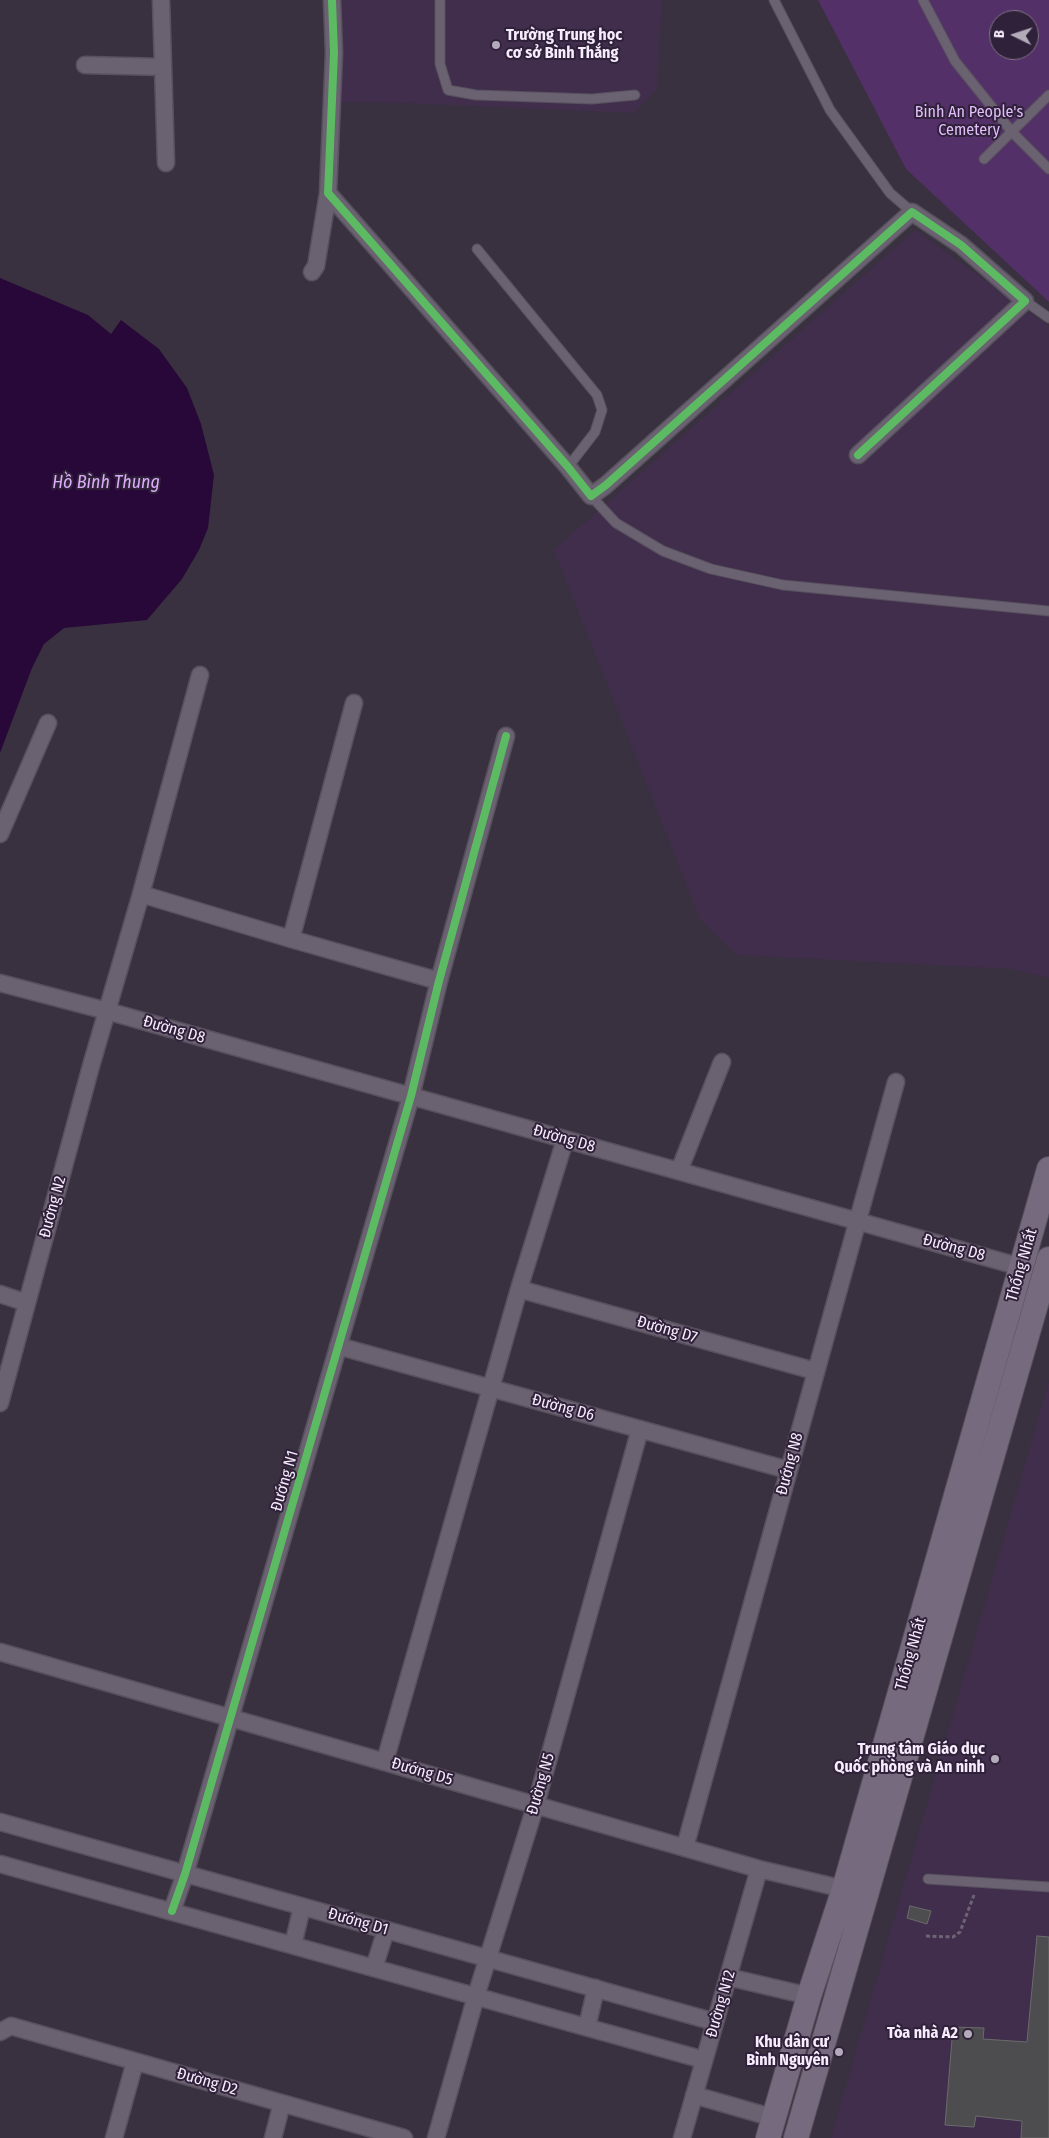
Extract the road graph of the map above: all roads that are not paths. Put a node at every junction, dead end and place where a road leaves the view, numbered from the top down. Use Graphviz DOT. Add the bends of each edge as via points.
graph roads {
  1 [pos="161,0"];
  2 [pos="332,0"];
  3 [pos="440,0"];
  4 [pos="774,0"];
  5 [pos="924,0"];
  6 [pos="85,65"];
  7 [pos="163,67"];
  8 [pos="635,95"];
  9 [pos="1049,95"];
  10 [pos="1012,132"];
  11 [pos="984,159"];
  12 [pos="166,163"];
  13 [pos="1049,169"];
  14 [pos="328,193"];
  15 [pos="912,212"];
  16 [pos="477,249"];
  17 [pos="312,272"];
  18 [pos="1025,301"];
  19 [pos="1049,318"];
  20 [pos="858,455"];
  21 [pos="568,467"];
  22 [pos="591,496"];
  23 [pos="1049,611"];
  24 [pos="200,675"];
  25 [pos="354,703"];
  26 [pos="48,723"];
  27 [pos="506,736"];
  28 [pos="0,834"];
  29 [pos="141,894"];
  30 [pos="291,939"];
  31 [pos="439,981"];
  32 [pos="0,983"];
  33 [pos="107,1011"];
  34 [pos="722,1062"];
  35 [pos="896,1082"];
  36 [pos="411,1096"];
  37 [pos="565,1140"];
  38 [pos="1049,1169"];
  39 [pos="679,1171"];
  40 [pos="857,1221"];
  41 [pos="1049,1259"];
  42 [pos="1022,1267"];
  43 [pos="519,1289"];
  44 [pos="0,1294"];
  45 [pos="27,1303"];
  46 [pos="338,1346"];
  47 [pos="815,1371"];
  48 [pos="490,1388"];
  49 [pos="0,1403"];
  50 [pos="640,1429"];
  51 [pos="788,1470"];
  52 [pos="0,1652"];
  53 [pos="230,1717"];
  54 [pos="385,1762"];
  55 [pos="536,1804"];
  56 [pos="0,1822"];
  57 [pos="684,1846"];
  58 [pos="0,1864"];
  59 [pos="759,1869"];
  60 [pos="185,1874"];
  61 [pos="928,1879"];
  62 [pos="1049,1887"];
  63 [pos="854,1894"];
  64 [pos="302,1906"];
  65 [pos="172,1911"];
  66 [pos="386,1930"];
  67 [pos="294,1945"];
  68 [pos="488,1958"];
  69 [pos="374,1968"];
  70 [pos="728,1977"];
  71 [pos="596,1988"];
  72 [pos="476,1996"];
  73 [pos="809,1996"];
  74 [pos="715,2022"];
  75 [pos="586,2027"];
  76 [pos="5,2029"];
  77 [pos="704,2060"];
  78 [pos="135,2062"];
  79 [pos="694,2095"];
  80 [pos="282,2104"];
  81 [pos="771,2128"];
  82 [pos="114,2138"];
  83 [pos="273,2138"];
  84 [pos="404,2138"];
  85 [pos="436,2138"];
  86 [pos="682,2138"];
  87 [pos="796,2138"];
  1 -- 7 [label="street"];
  2 -- 14 [label="street" via="334,53"];
  3 -- 8 [label="lane" via="440,64 448,90 582,98"];
  4 -- 15 [label="lane" via="830,110 890,193"];
  5 -- 10 [label="lane" via="955,61"];
  6 -- 7 [label="street"];
  7 -- 12 [label="street"];
  9 -- 10 [label="lane"];
  10 -- 11 [label="lane"];
  10 -- 13 [label="lane"];
  14 -- 17 [label="street" via="318,257"];
  14 -- 21 [label="street"];
  15 -- 18 [label="street" via="961,245"];
  15 -- 22 [label="street"];
  16 -- 21 [label="lane" via="597,395 602,410 595,432"];
  18 -- 19 [label="lane"];
  18 -- 20 [label="street"];
  21 -- 22 [label="street"];
  22 -- 23 [label="lane" via="616,523 664,551 712,569 783,585"];
  24 -- 29 [label="street, Đướng N2"];
  25 -- 30 [label="street"];
  26 -- 28 [label="street"];
  27 -- 31 [label="street, Đướng N1"];
  29 -- 30 [label="street"];
  29 -- 33 [label="street, Đướng N2"];
  30 -- 31 [label="street"];
  31 -- 36 [label="street, Đướng N1"];
  32 -- 33 [label="street, Đường D8"];
  33 -- 36 [label="street, Đường D8"];
  33 -- 45 [label="street, Đướng N2"];
  34 -- 39 [label="street"];
  35 -- 40 [label="street, Đướng N8"];
  36 -- 37 [label="street, Đường D8"];
  36 -- 46 [label="street, Đướng N1"];
  37 -- 39 [label="street, Đường D8"];
  37 -- 43 [label="street"];
  38 -- 42 [label="main road, Thống Nhất"];
  39 -- 40 [label="street, Đường D8"];
  40 -- 42 [label="street, Đường D8"];
  40 -- 47 [label="street, Đướng N8"];
  41 -- 63 [label="main road, Thống Nhất"];
  42 -- 63 [label="main road, Thống Nhất"];
  43 -- 47 [label="street, Đường D7"];
  43 -- 48 [label="street"];
  44 -- 45 [label="street"];
  45 -- 49 [label="street, Đướng N2"];
  46 -- 48 [label="street, Đường D6"];
  46 -- 53 [label="street, Đướng N1"];
  47 -- 51 [label="street, Đướng N8"];
  48 -- 50 [label="street, Đường D6"];
  48 -- 54 [label="street"];
  50 -- 51 [label="street, Đường D6"];
  50 -- 55 [label="street, Đường N5"];
  51 -- 57 [label="street, Đướng N8"];
  52 -- 53 [label="street, Đướng D5"];
  53 -- 54 [label="street, Đướng D5"];
  53 -- 60 [label="street, Đướng N1"];
  54 -- 55 [label="street, Đướng D5"];
  55 -- 57 [label="street, Đướng D5"];
  55 -- 68 [label="street, Đường N5"];
  56 -- 60 [label="street, Đướng D1"];
  57 -- 59 [label="street, Đướng D5"];
  58 -- 65 [label="street"];
  59 -- 63 [label="street, Đướng D5"];
  59 -- 70 [label="street, Đường N12"];
  60 -- 64 [label="street, Đướng D1"];
  60 -- 65 [label="street, Đướng N1"];
  61 -- 62 [label="lane"];
  63 -- 73 [label="main road, Thống Nhất"];
  63 -- 87 [label="main road, Thống Nhất"];
  64 -- 66 [label="street, Đướng D1"];
  64 -- 67 [label="street"];
  65 -- 67 [label="street"];
  66 -- 68 [label="street, Đướng D1"];
  66 -- 69 [label="street"];
  67 -- 69 [label="street"];
  68 -- 71 [label="street, Đướng D1"];
  68 -- 72 [label="street, Đường N5"];
  69 -- 72 [label="street"];
  70 -- 73 [label="street"];
  70 -- 74 [label="street, Đường N12"];
  71 -- 74 [label="street, Đướng D1"];
  71 -- 75 [label="street"];
  72 -- 75 [label="street"];
  72 -- 85 [label="street, Đường N5"];
  73 -- 81 [label="main road, Thống Nhất"];
  74 -- 77 [label="street, Đường N12"];
  75 -- 77 [label="street"];
  76 -- 78 [label="street, Đường D2"];
  77 -- 79 [label="street, Đường N12"];
  78 -- 80 [label="street, Đường D2"];
  78 -- 82 [label="street"];
  79 -- 81 [label="street"];
  79 -- 86 [label="street, Đường N12"];
  80 -- 83 [label="street"];
  80 -- 84 [label="street, Đường D2"];
}
